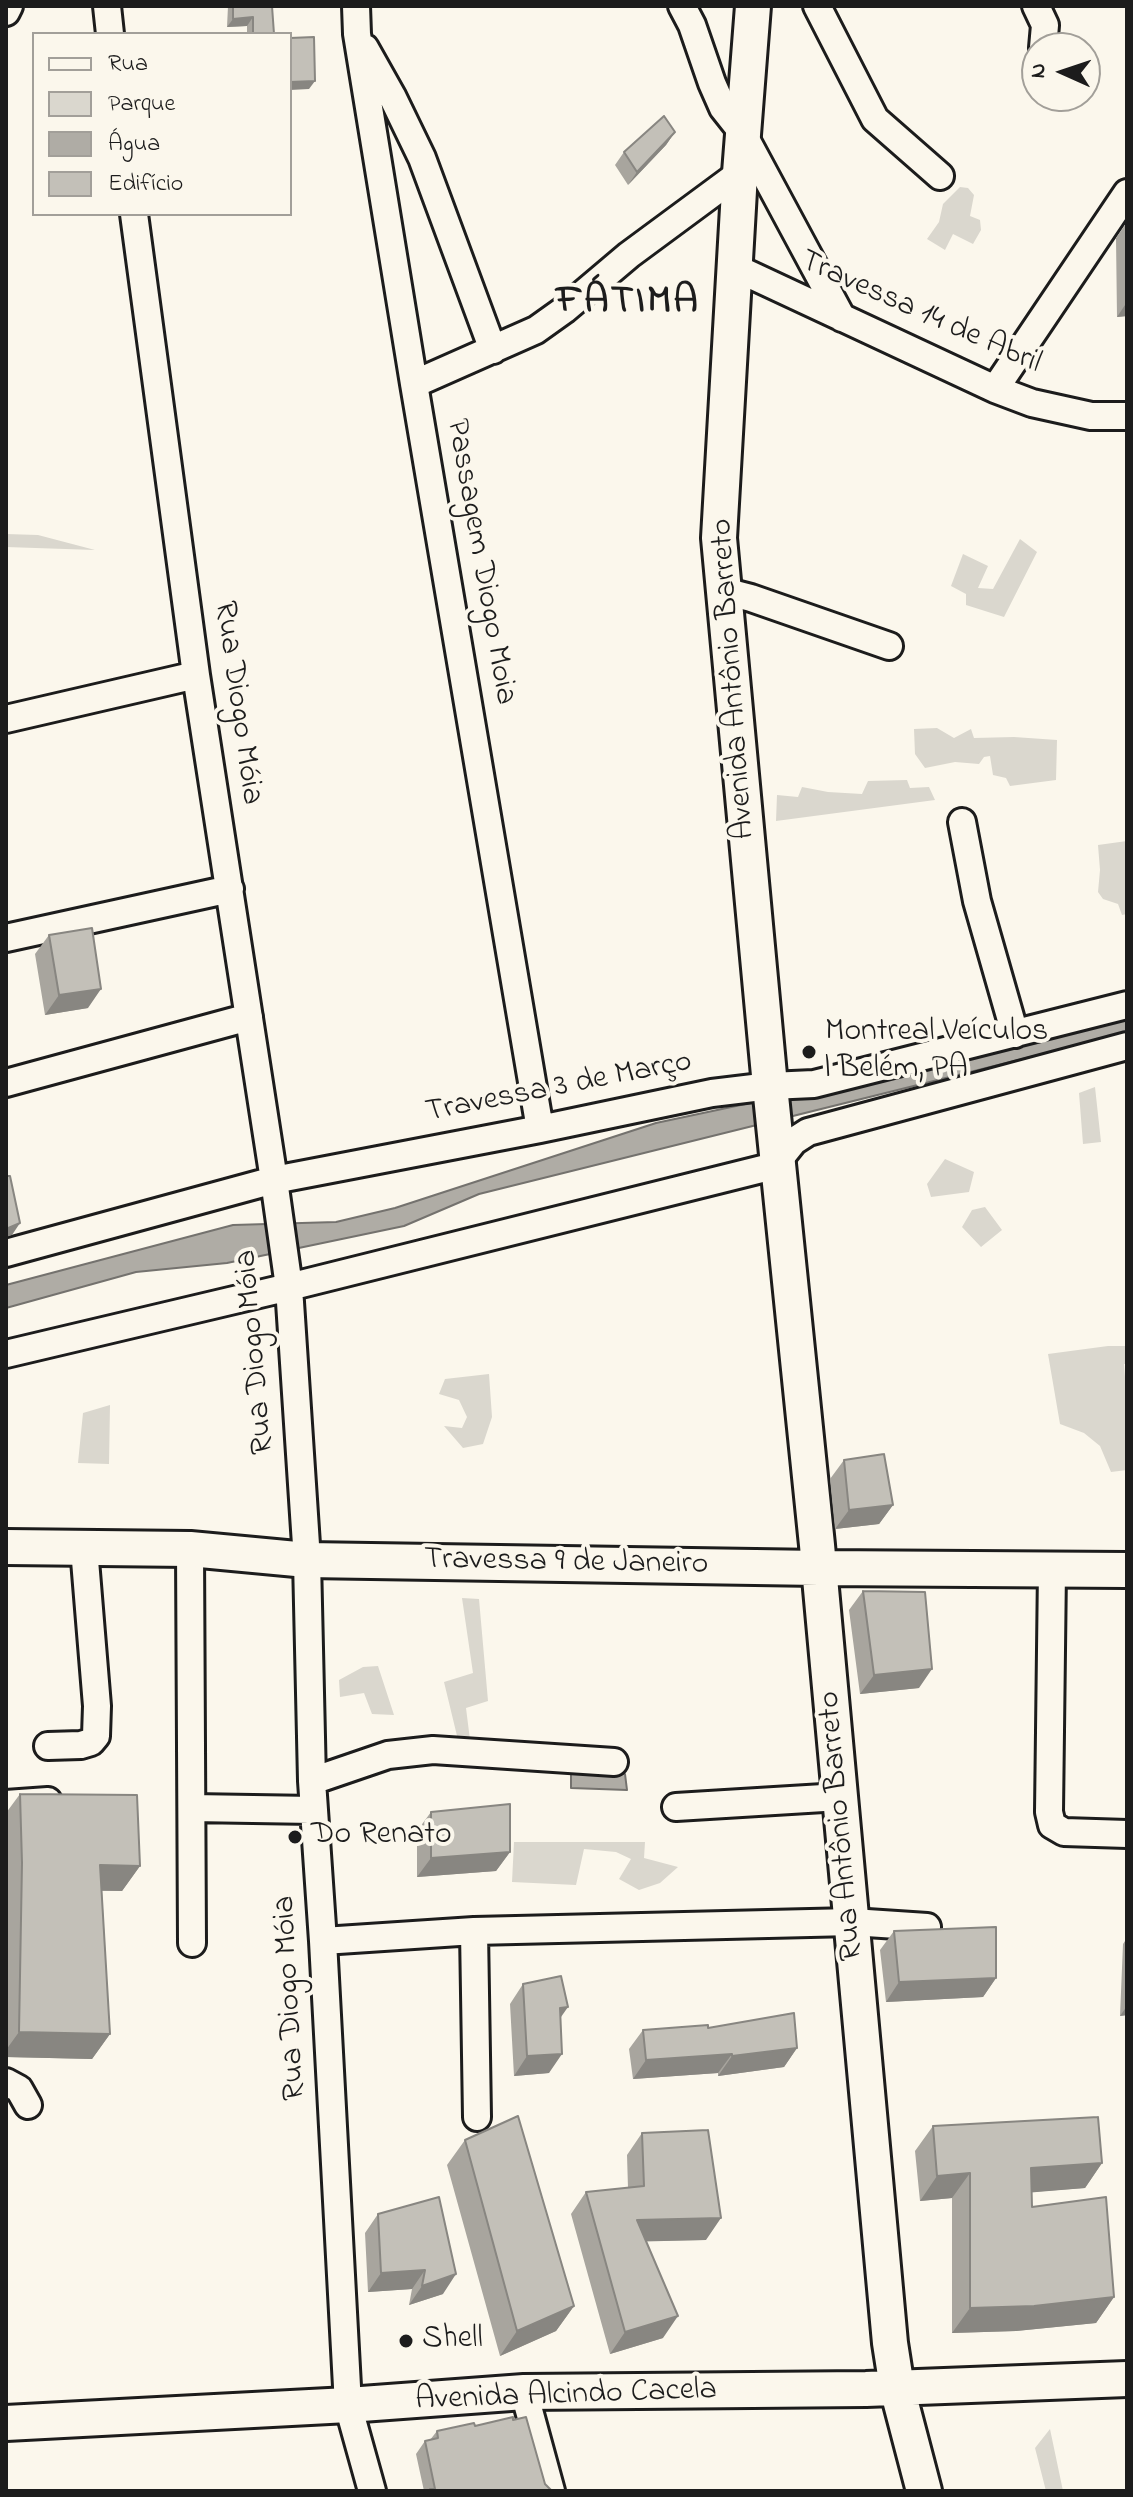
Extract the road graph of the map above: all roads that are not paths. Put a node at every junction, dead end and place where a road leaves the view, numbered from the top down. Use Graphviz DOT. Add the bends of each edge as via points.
graph roads {
  1 [pos="9,6"];
  2 [pos="107,6"];
  3 [pos="356,6"];
  4 [pos="682,6"];
  5 [pos="753,6"];
  6 [pos="817,6"];
  7 [pos="1036,7"];
  8 [pos="6,12"];
  9 [pos="110,32"];
  10 [pos="1044,32"];
  11 [pos="357,34"];
  12 [pos="742,132"];
  13 [pos="740,173"];
  14 [pos="940,176"];
  15 [pos="1127,193"];
  16 [pos="134,216"];
  17 [pos="736,268"];
  18 [pos="842,318"];
  19 [pos="493,350"];
  20 [pos="414,384"];
  21 [pos="995,389"];
  22 [pos="1127,416"];
  23 [pos="724,591"];
  24 [pos="889,646"];
  25 [pos="196,675"];
  26 [pos="6,719"];
  27 [pos="962,822"];
  28 [pos="230,889"];
  29 [pos="6,938"];
  30 [pos="1127,1005"];
  31 [pos="249,1017"];
  32 [pos="1015,1034"];
  33 [pos="1127,1046"];
  34 [pos="6,1083"];
  35 [pos="770,1090"];
  36 [pos="540,1129"];
  37 [pos="778,1161"];
  38 [pos="276,1191"];
  39 [pos="6,1253"];
  40 [pos="288,1282"];
  41 [pos="6,1354"];
  42 [pos="6,1547"];
  43 [pos="84,1548"];
  44 [pos="190,1549"];
  45 [pos="307,1560"];
  46 [pos="819,1568"];
  47 [pos="1052,1569"];
  48 [pos="1127,1570"];
  49 [pos="48,1746"];
  50 [pos="614,1762"];
  51 [pos="312,1781"];
  52 [pos="840,1797"];
  53 [pos="68,1800"];
  54 [pos="6,1804"];
  55 [pos="676,1807"];
  56 [pos="192,1808"];
  57 [pos="314,1810"];
  58 [pos="1127,1834"];
  59 [pos="852,1922"];
  60 [pos="927,1927"];
  61 [pos="474,1931"];
  62 [pos="323,1941"];
  63 [pos="192,1943"];
  64 [pos="6,2082"];
  65 [pos="28,2105"];
  66 [pos="477,2117"];
  67 [pos="1127,2379"];
  68 [pos="897,2388"];
  69 [pos="524,2392"];
  70 [pos="348,2405"];
  71 [pos="6,2423"];
  72 [pos="372,2491"];
  73 [pos="551,2491"];
  74 [pos="924,2491"];
  1 -- 8 [label="street"];
  2 -- 9 [label="street"];
  3 -- 11 [label="street, Passagem Diogo Moia"];
  4 -- 12 [label="street" via="723,108"];
  5 -- 12 [label="main road, Avenida Antônio Barreto"];
  6 -- 14 [label="street" via="875,119"];
  7 -- 10 [label="street"];
  11 -- 19 [label="street" via="422,158"];
  11 -- 20 [label="street, Passagem Diogo Moia"];
  12 -- 13 [label="main road, Avenida Antônio Barreto"];
  12 -- 18 [label="street"];
  13 -- 17 [label="main road, Avenida Antônio Barreto"];
  13 -- 19 [label="street" via="564,310"];
  15 -- 21 [label="street"];
  16 -- 25 [label="street, Rua Diogo Móia"];
  17 -- 18 [label="street, Travessa 14 de Abril"];
  17 -- 23 [label="main road, Avenida Antônio Barreto" via="719,538"];
  18 -- 21 [label="street, Travessa 14 de Abril"];
  19 -- 20 [label="street"];
  20 -- 36 [label="street, Passagem Diogo Moia"];
  21 -- 22 [label="street, Travessa 14 de Abril" via="1091,416"];
  23 -- 24 [label="street"];
  23 -- 35 [label="main road, Avenida Antônio Barreto"];
  25 -- 26 [label="street"];
  25 -- 28 [label="street, Rua Diogo Móia"];
  27 -- 32 [label="street" via="977,901"];
  28 -- 29 [label="street"];
  28 -- 31 [label="street, Rua Diogo Móia"];
  30 -- 32 [label="street, Travessa 3 de Março"];
  31 -- 34 [label="street"];
  31 -- 38 [label="street, Rua Diogo Móia"];
  32 -- 35 [label="street, Travessa 3 de Março"];
  33 -- 37 [label="street" via="808,1132"];
  35 -- 36 [label="street, Travessa 3 de Março" via="712,1093"];
  35 -- 37 [label="main road, Avenida Antônio Barreto"];
  36 -- 38 [label="street, Travessa 3 de Março"];
  37 -- 40 [label="street"];
  37 -- 46 [label="main road, Rua Antônio Barreto"];
  38 -- 39 [label="street, Travessa 3 de Março"];
  38 -- 40 [label="street, Rua Diogo Móia"];
  40 -- 41 [label="street"];
  40 -- 45 [label="street, Rua Diogo Móia"];
  42 -- 43 [label="main road, Travessa 9 de Janeiro"];
  43 -- 44 [label="main road, Travessa 9 de Janeiro"];
  43 -- 49 [label="street" via="96,1736 81,1745"];
  44 -- 45 [label="main road, Travessa 9 de Janeiro"];
  44 -- 56 [label="street"];
  45 -- 46 [label="main road, Travessa 9 de Janeiro"];
  45 -- 51 [label="street, Rua Diogo Móia"];
  46 -- 47 [label="main road, Travessa 9 de Janeiro"];
  46 -- 52 [label="main road, Rua Antônio Barreto"];
  47 -- 48 [label="main road, Travessa 9 de Janeiro"];
  47 -- 58 [label="street" via="1052,1825 1064,1832"];
  50 -- 51 [label="street" via="433,1750 388,1755"];
  51 -- 57 [label="street, Rua Diogo Móia"];
  52 -- 55 [label="street"];
  52 -- 59 [label="main road, Rua Antônio Barreto"];
  53 -- 54 [label="street"];
  56 -- 57 [label="street"];
  56 -- 63 [label="street"];
  57 -- 62 [label="street, Rua Diogo Móia"];
  59 -- 60 [label="street"];
  59 -- 61 [label="street"];
  59 -- 68 [label="main road, Rua Antônio Barreto"];
  61 -- 62 [label="street"];
  61 -- 66 [label="street"];
  62 -- 70 [label="street, Rua Diogo Móia"];
  64 -- 65 [label="street" via="19,2089"];
  67 -- 68 [label="main road, Avenida Alcindo Cacela"];
  68 -- 69 [label="main road, Avenida Alcindo Cacela"];
  68 -- 74 [label="main road, Rua Antônio Barreto"];
  69 -- 70 [label="main road, Avenida Alcindo Cacela"];
  69 -- 73 [label="street"];
  70 -- 71 [label="main road, Avenida Alcindo Cacela"];
  70 -- 72 [label="street, Rua Diogo Móia"];
}
